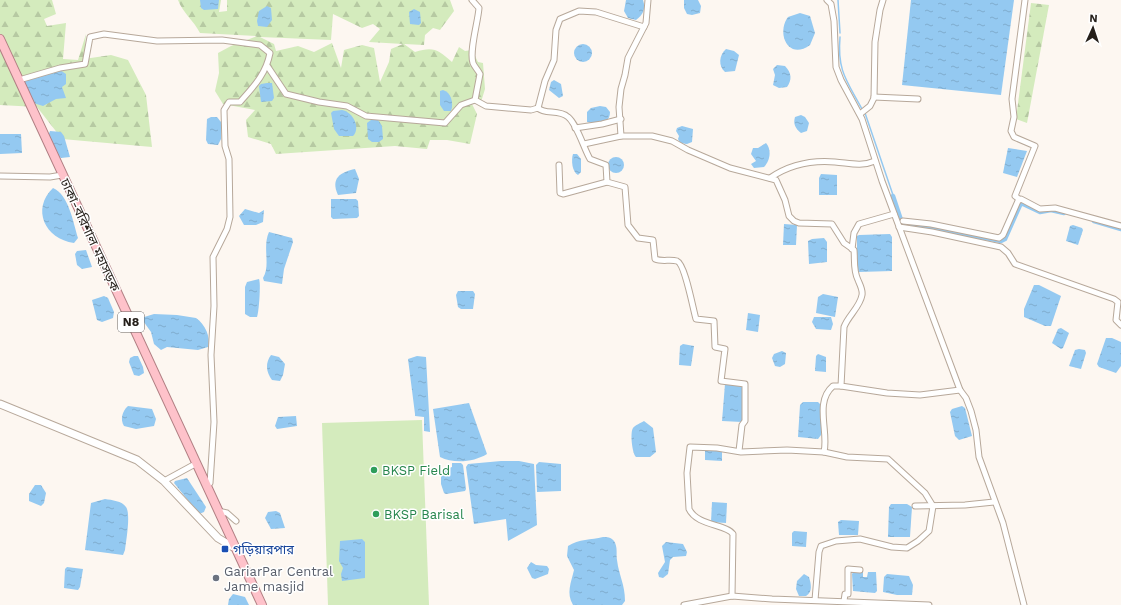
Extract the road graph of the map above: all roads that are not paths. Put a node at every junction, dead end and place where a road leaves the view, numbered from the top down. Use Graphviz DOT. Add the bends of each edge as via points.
graph roads {
  1 [pos="472,0"];
  2 [pos="648,0"];
  3 [pos="827,0"];
  4 [pos="883,0"];
  5 [pos="1025,0"];
  6 [pos="644,27"];
  7 [pos="0,39"];
  8 [pos="268,67"];
  9 [pos="19,80"];
  10 [pos="874,97"];
  11 [pos="918,99"];
  12 [pos="475,100"];
  13 [pos="538,108"];
  14 [pos="860,114"];
  15 [pos="621,119"];
  16 [pos="575,128"];
  17 [pos="621,136"];
  18 [pos="584,144"];
  19 [pos="875,161"];
  20 [pos="559,165"];
  21 [pos="62,175"];
  22 [pos="0,176"];
  23 [pos="770,178"];
  24 [pos="606,182"];
  25 [pos="1019,199"];
  26 [pos="894,214"];
  27 [pos="903,221"];
  28 [pos="1121,226"];
  29 [pos="899,227"];
  30 [pos="852,249"];
  31 [pos="1121,325"];
  32 [pos="841,386"];
  33 [pos="960,390"];
  34 [pos="0,404"];
  35 [pos="739,451"];
  36 [pos="824,452"];
  37 [pos="197,463"];
  38 [pos="164,481"];
  39 [pos="207,487"];
  40 [pos="994,502"];
  41 [pos="915,506"];
  42 [pos="933,506"];
  43 [pos="217,510"];
  44 [pos="236,521"];
  45 [pos="233,547"];
  46 [pos="860,570"];
  47 [pos="732,596"];
  48 [pos="815,600"];
  49 [pos="844,601"];
  50 [pos="262,605"];
  51 [pos="684,605"];
  52 [pos="929,605"];
  53 [pos="1024,605"];
  1 -- 12 [label="street" via="479,8 473,46 473,62 480,74"];
  2 -- 6 [label="street"];
  3 -- 14 [label="street" via="834,21 836,67"];
  4 -- 10 [label="street" via="875,42"];
  5 -- 25 [label="street" via="1012,99 1014,117 1010,131 1014,137 1035,146 1015,196"];
  6 -- 13 [label="street" via="596,12 580,11 560,19 556,30 554,60"];
  6 -- 15 [label="street" via="627,61 620,98"];
  7 -- 9 [label="highway, ঢাকা-বরিশাল মহাসড়ক / N8"];
  8 -- 9 [label="street" via="270,54 260,45 207,40 156,41 104,34 90,37 85,64 60,68"];
  8 -- 12 [label="street" via="286,94 347,106 370,117 445,123 461,106"];
  8 -- 39 [label="street" via="240,102 229,102 224,110 231,206 227,229 213,257 211,355 214,422 210,483"];
  9 -- 21 [label="highway, ঢাকা-বরিশাল মহাসড়ক / N8"];
  10 -- 11 [label="street"];
  10 -- 14 [label="street" via="870,106"];
  12 -- 13 [label="street" via="486,106 531,110"];
  13 -- 16 [label="street" via="555,111 568,117"];
  14 -- 19 [label="street"];
  15 -- 16 [label="street"];
  15 -- 17 [label="street"];
  16 -- 18 [label="street"];
  17 -- 18 [label="street"];
  17 -- 23 [label="street" via="652,136 672,141 720,165"];
  18 -- 24 [label="street" via="590,159 606,165"];
  19 -- 23 [label="street" via="855,165 812,162 782,170"];
  19 -- 26 [label="street"];
  20 -- 24 [label="street" via="560,193"];
  21 -- 22 [label="street"];
  21 -- 37 [label="highway, ঢাকা-বরিশাল মহাসড়ক / N8"];
  23 -- 30 [label="street" via="776,180 789,216 799,223 832,224 844,243"];
  24 -- 35 [label="street" via="625,187 629,227 638,238 653,240 656,259 677,261 680,264 696,319 714,321 715,347 725,349 721,381 745,384 744,421"];
  25 -- 27 [label="street" via="1003,235 999,238"];
  25 -- 28 [label="street" via="1040,209 1055,208"];
  26 -- 29 [label="street"];
  26 -- 30 [label="street" via="859,224 854,233"];
  29 -- 31 [label="street" via="1002,247 1015,264 1114,299 1118,302 1116,320"];
  29 -- 33 [label="street"];
  30 -- 32 [label="street" via="862,296 844,327"];
  32 -- 33 [label="street" via="920,395"];
  32 -- 36 [label="street" via="833,386 826,395 823,410"];
  33 -- 40 [label="street" via="971,411 979,457"];
  34 -- 38 [label="main road" via="137,460"];
  35 -- 36 [label="street"];
  35 -- 47 [label="street" via="690,447 687,474 691,514 733,534"];
  36 -- 42 [label="street" via="847,457 888,458 925,493"];
  37 -- 38 [label="street"];
  37 -- 39 [label="highway, ঢাকা-বরিশাল মহাসড়ক / N8"];
  38 -- 45 [label="main road" via="218,538"];
  39 -- 43 [label="highway, ঢাকা-বরিশাল মহাসড়ক / N8"];
  40 -- 42 [label="street"];
  40 -- 53 [label="street" via="1003,523"];
  41 -- 42 [label="street"];
  42 -- 48 [label="street" via="929,531 907,548 860,539 836,541 821,546"];
  43 -- 44 [label="street" via="227,513"];
  43 -- 45 [label="highway, ঢাকা-বরিশাল মহাসড়ক / N8"];
  45 -- 50 [label="highway, ঢাকা-বরিশাল মহাসড়ক / N8"];
  46 -- 49 [label="street" via="848,570 848,594 845,594"];
  47 -- 48 [label="street"];
  47 -- 51 [label="street"];
  48 -- 49 [label="street"];
  49 -- 52 [label="street"];
}
